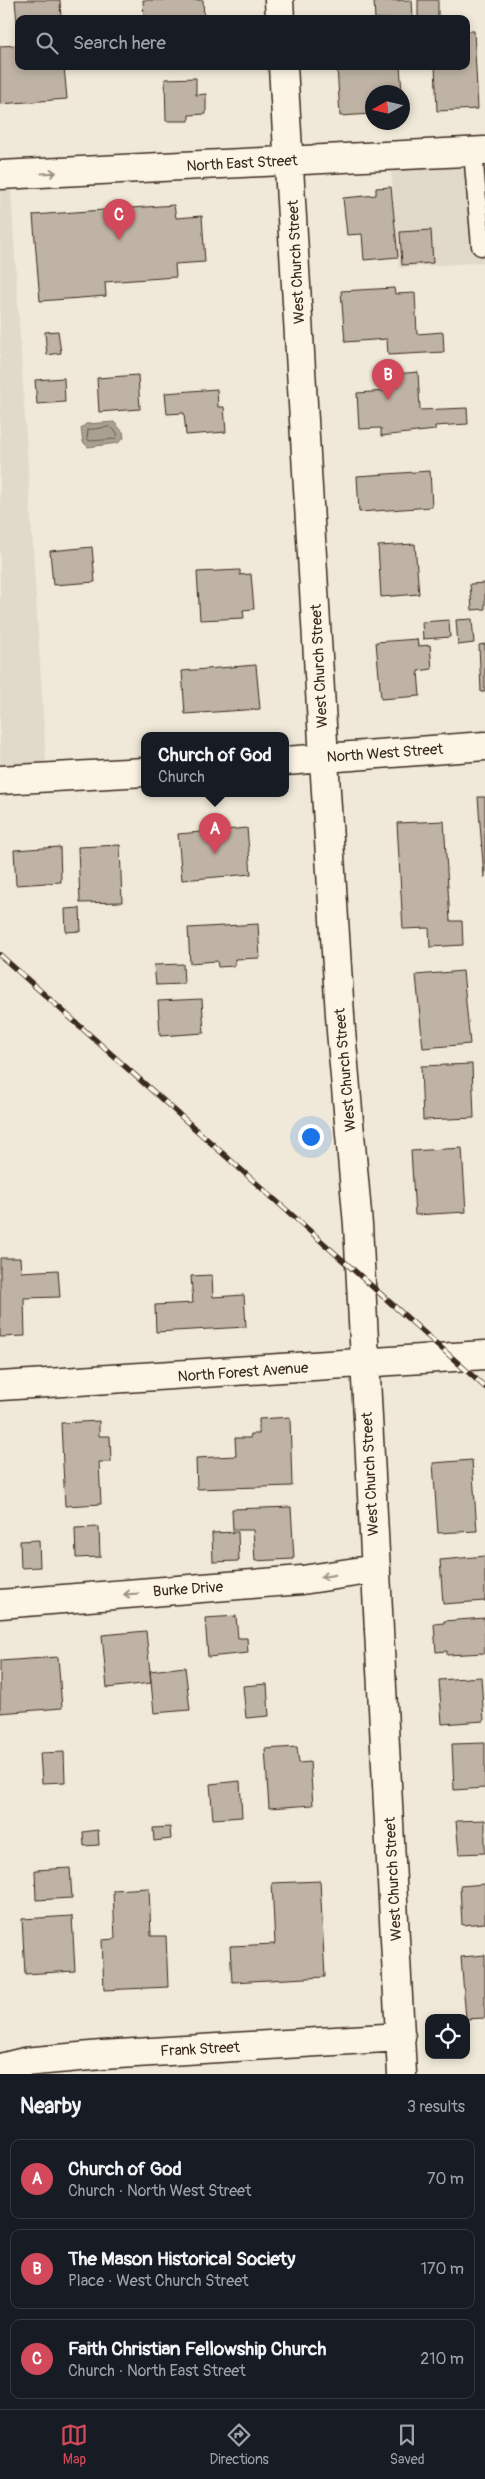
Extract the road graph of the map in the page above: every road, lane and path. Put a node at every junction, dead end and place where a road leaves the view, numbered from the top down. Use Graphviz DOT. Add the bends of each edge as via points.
graph roads {
  1 [pos="279,0"];
  2 [pos="280,15"];
  3 [pos="283,70"];
  4 [pos="479,151"];
  5 [pos="289,160"];
  6 [pos="0,175"];
  7 [pos="481,246"];
  8 [pos="485,746"];
  9 [pos="324,758"];
  10 [pos="289,762"];
  11 [pos="141,772"];
  12 [pos="0,780"];
  13 [pos="485,1355"];
  14 [pos="364,1364"];
  15 [pos="0,1386"];
  16 [pos="376,1569"];
  17 [pos="0,1604"];
  18 [pos="401,2037"];
  19 [pos="0,2068"];
  20 [pos="402,2074"];
  1 -- 2 [label="street"];
  3 -- 5 [label="street, West Church Street"];
  4 -- 5 [label="street, North East Street"];
  4 -- 7 [label="lane"];
  6 -- 5 [label="street, North East Street, one-way"];
  5 -- 9 [label="street, West Church Street"];
  8 -- 9 [label="street, North West Street"];
  9 -- 10 [label="street, North West Street"];
  9 -- 14 [label="street, West Church Street" via="358,1225"];
  11 -- 12 [label="street"];
  13 -- 14 [label="street, North Forest Avenue"];
  14 -- 15 [label="street, North Forest Avenue"];
  14 -- 16 [label="street, West Church Street"];
  16 -- 17 [label="street, Burke Drive, one-way" via="302,1580"];
  16 -- 18 [label="street, West Church Street"];
  18 -- 19 [label="street, Frank Street" via="102,2055 24,2062"];
  18 -- 20 [label="street, West Church Street"];
}
